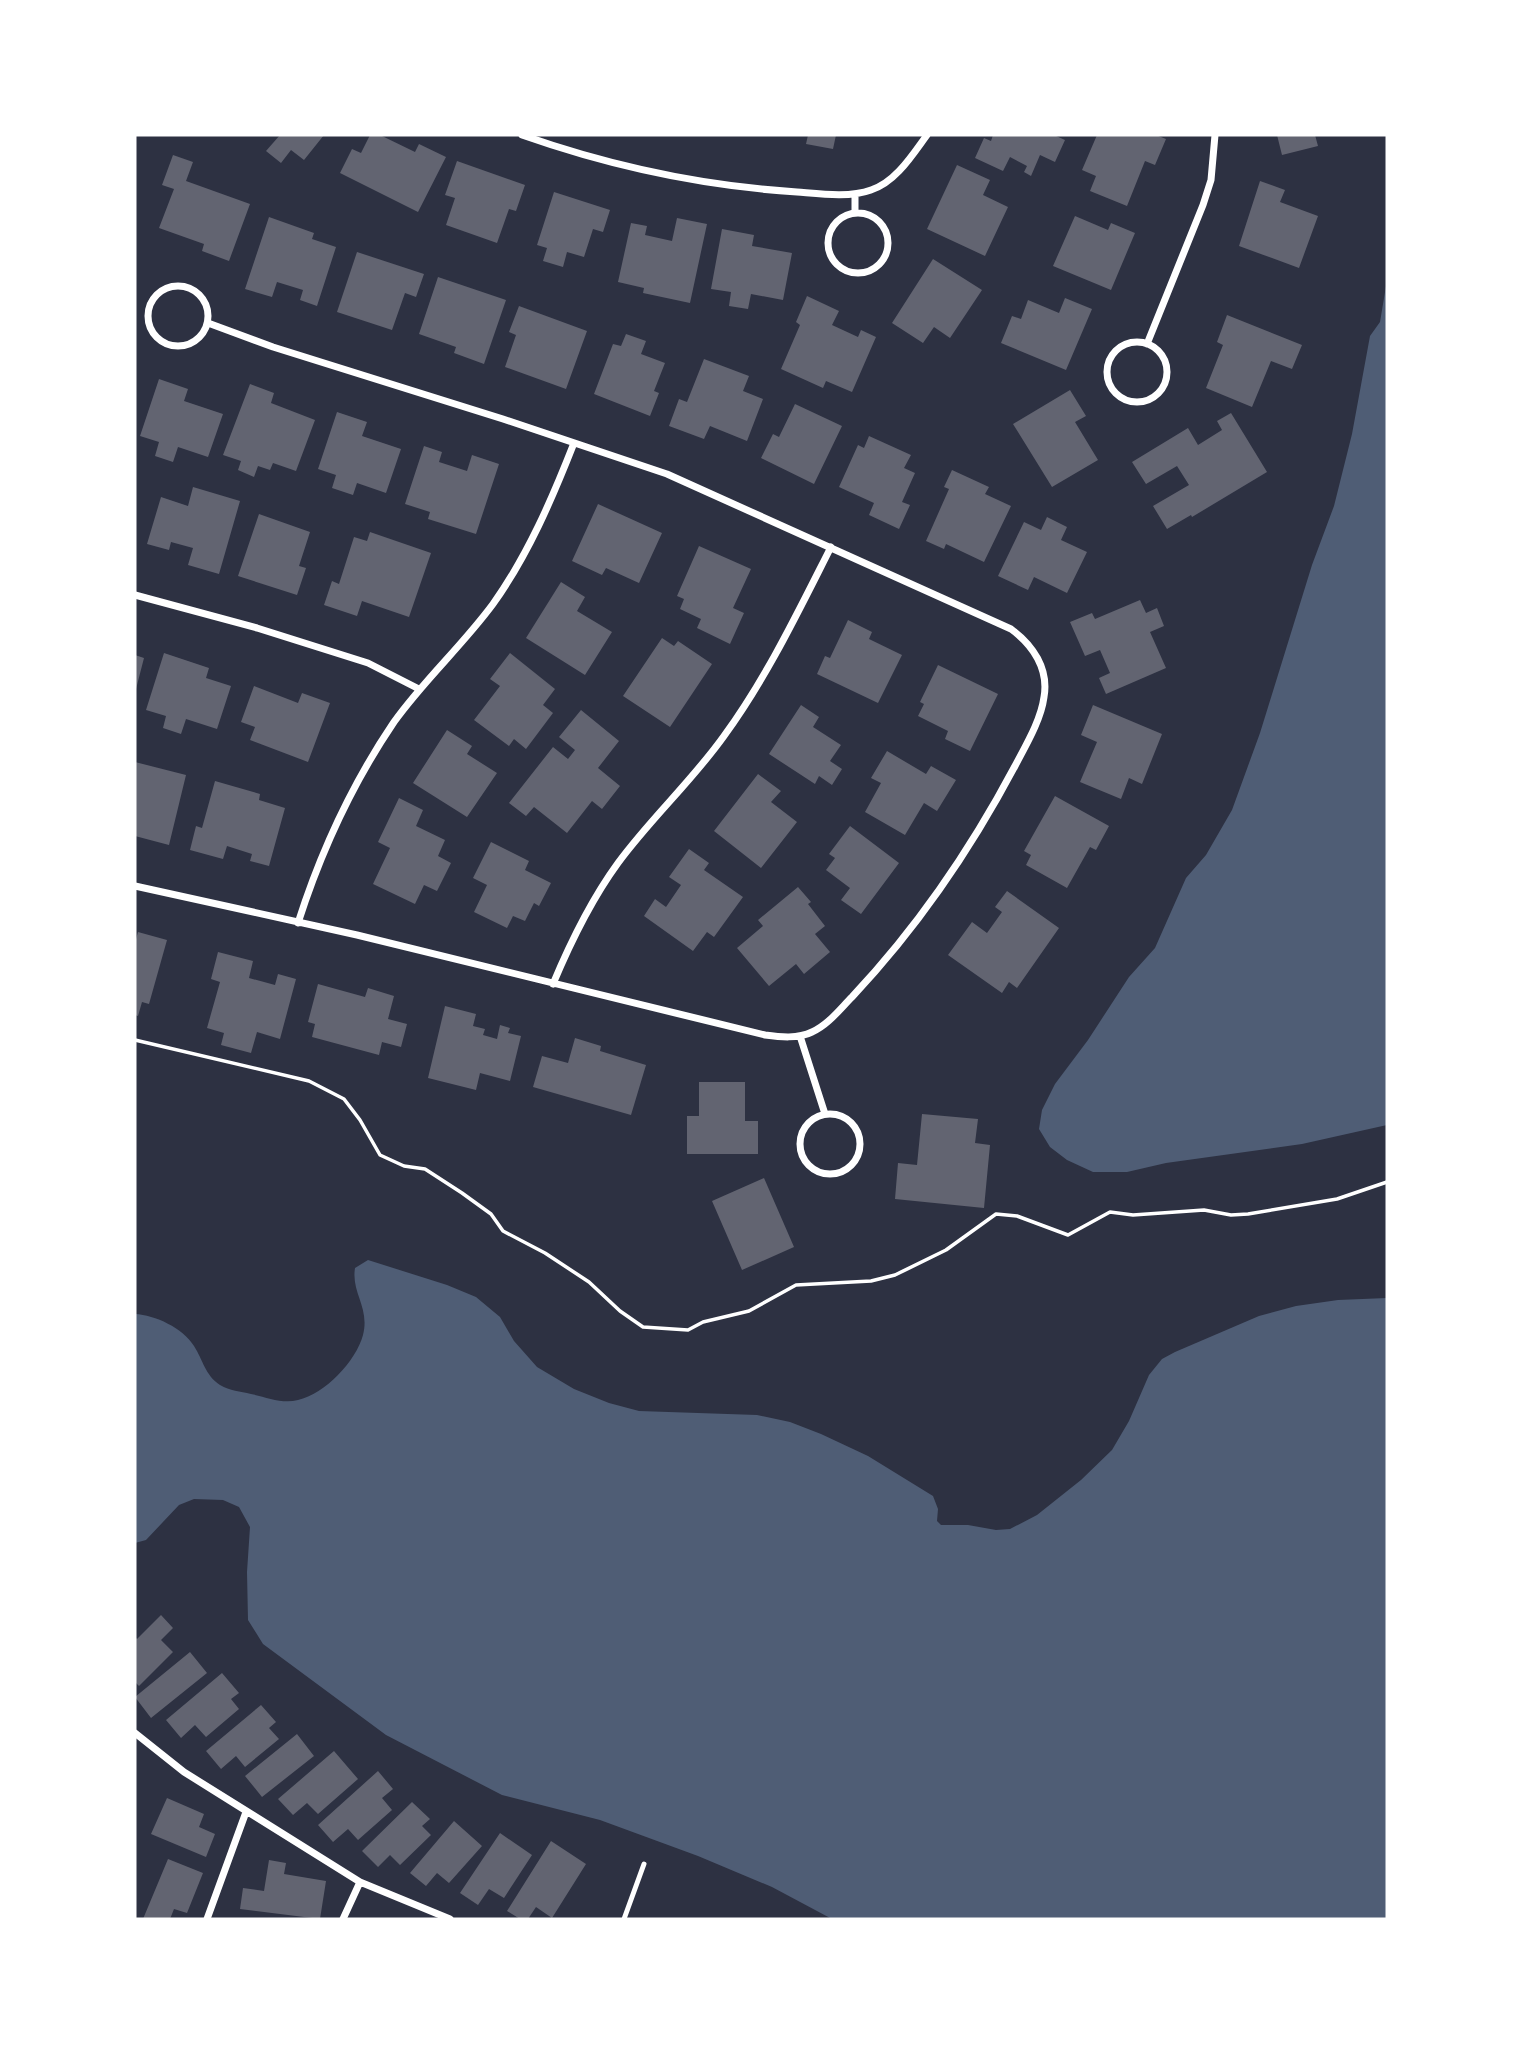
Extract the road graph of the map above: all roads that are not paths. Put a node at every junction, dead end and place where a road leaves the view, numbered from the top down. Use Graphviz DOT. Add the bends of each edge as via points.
graph roads {
  1 [pos="522,135"];
  2 [pos="928,135"];
  3 [pos="1215,135"];
  4 [pos="855,194"];
  5 [pos="855,213"];
  6 [pos="208,323"];
  7 [pos="1147,344"];
  8 [pos="574,443"];
  9 [pos="831,547"];
  10 [pos="135,596"];
  11 [pos="419,689"];
  12 [pos="135,886"];
  13 [pos="298,922"];
  14 [pos="553,984"];
  15 [pos="800,1036"];
  16 [pos="825,1114"];
  17 [pos="135,1733"];
  18 [pos="246,1812"];
  19 [pos="644,1864"];
  20 [pos="360,1882"];
  21 [pos="207,1919"];
  22 [pos="343,1919"];
  23 [pos="450,1919"];
  24 [pos="624,1919"];
  1 -- 4 [label="street" via="663,174 769,190"];
  2 -- 4 [label="street" via="887,181"];
  3 -- 7 [label="street" via="1211,180 1203,205"];
  4 -- 5 [label="street"];
  5 -- 5 [label="street" via="875,218 887,235 886,256 880,265 861,273 842,270 828,246 832,228"];
  6 -- 6 [label="street" via="190,344 171,345 150,327 149,308 170,286 191,288 206,303"];
  6 -- 8 [label="street"];
  7 -- 7 [label="street" via="1162,355 1166,383 1145,401 1126,400 1111,387 1107,366 1117,348 1127,343"];
  8 -- 9 [label="street" via="667,474"];
  8 -- 11 [label="street" via="543,517 512,574"];
  9 -- 14 [label="street" via="751,698 695,775 618,863 586,914"];
  9 -- 15 [label="street" via="1011,629 1037,656 1043,669 1044,698 993,807 918,919 826,1023"];
  10 -- 11 [label="street" via="368,663"];
  11 -- 13 [label="street" via="351,794"];
  12 -- 13 [label="street"];
  13 -- 14 [label="street"];
  14 -- 15 [label="street" via="765,1035"];
  15 -- 16 [label="street"];
  16 -- 16 [label="street" via="846,1118 861,1144 853,1164 835,1174 817,1171 800,1149 808,1122"];
  17 -- 18 [label="street"];
  18 -- 20 [label="street"];
  18 -- 21 [label="street"];
  19 -- 24 [label="lane"];
  20 -- 22 [label="street"];
  20 -- 23 [label="street"];
}
